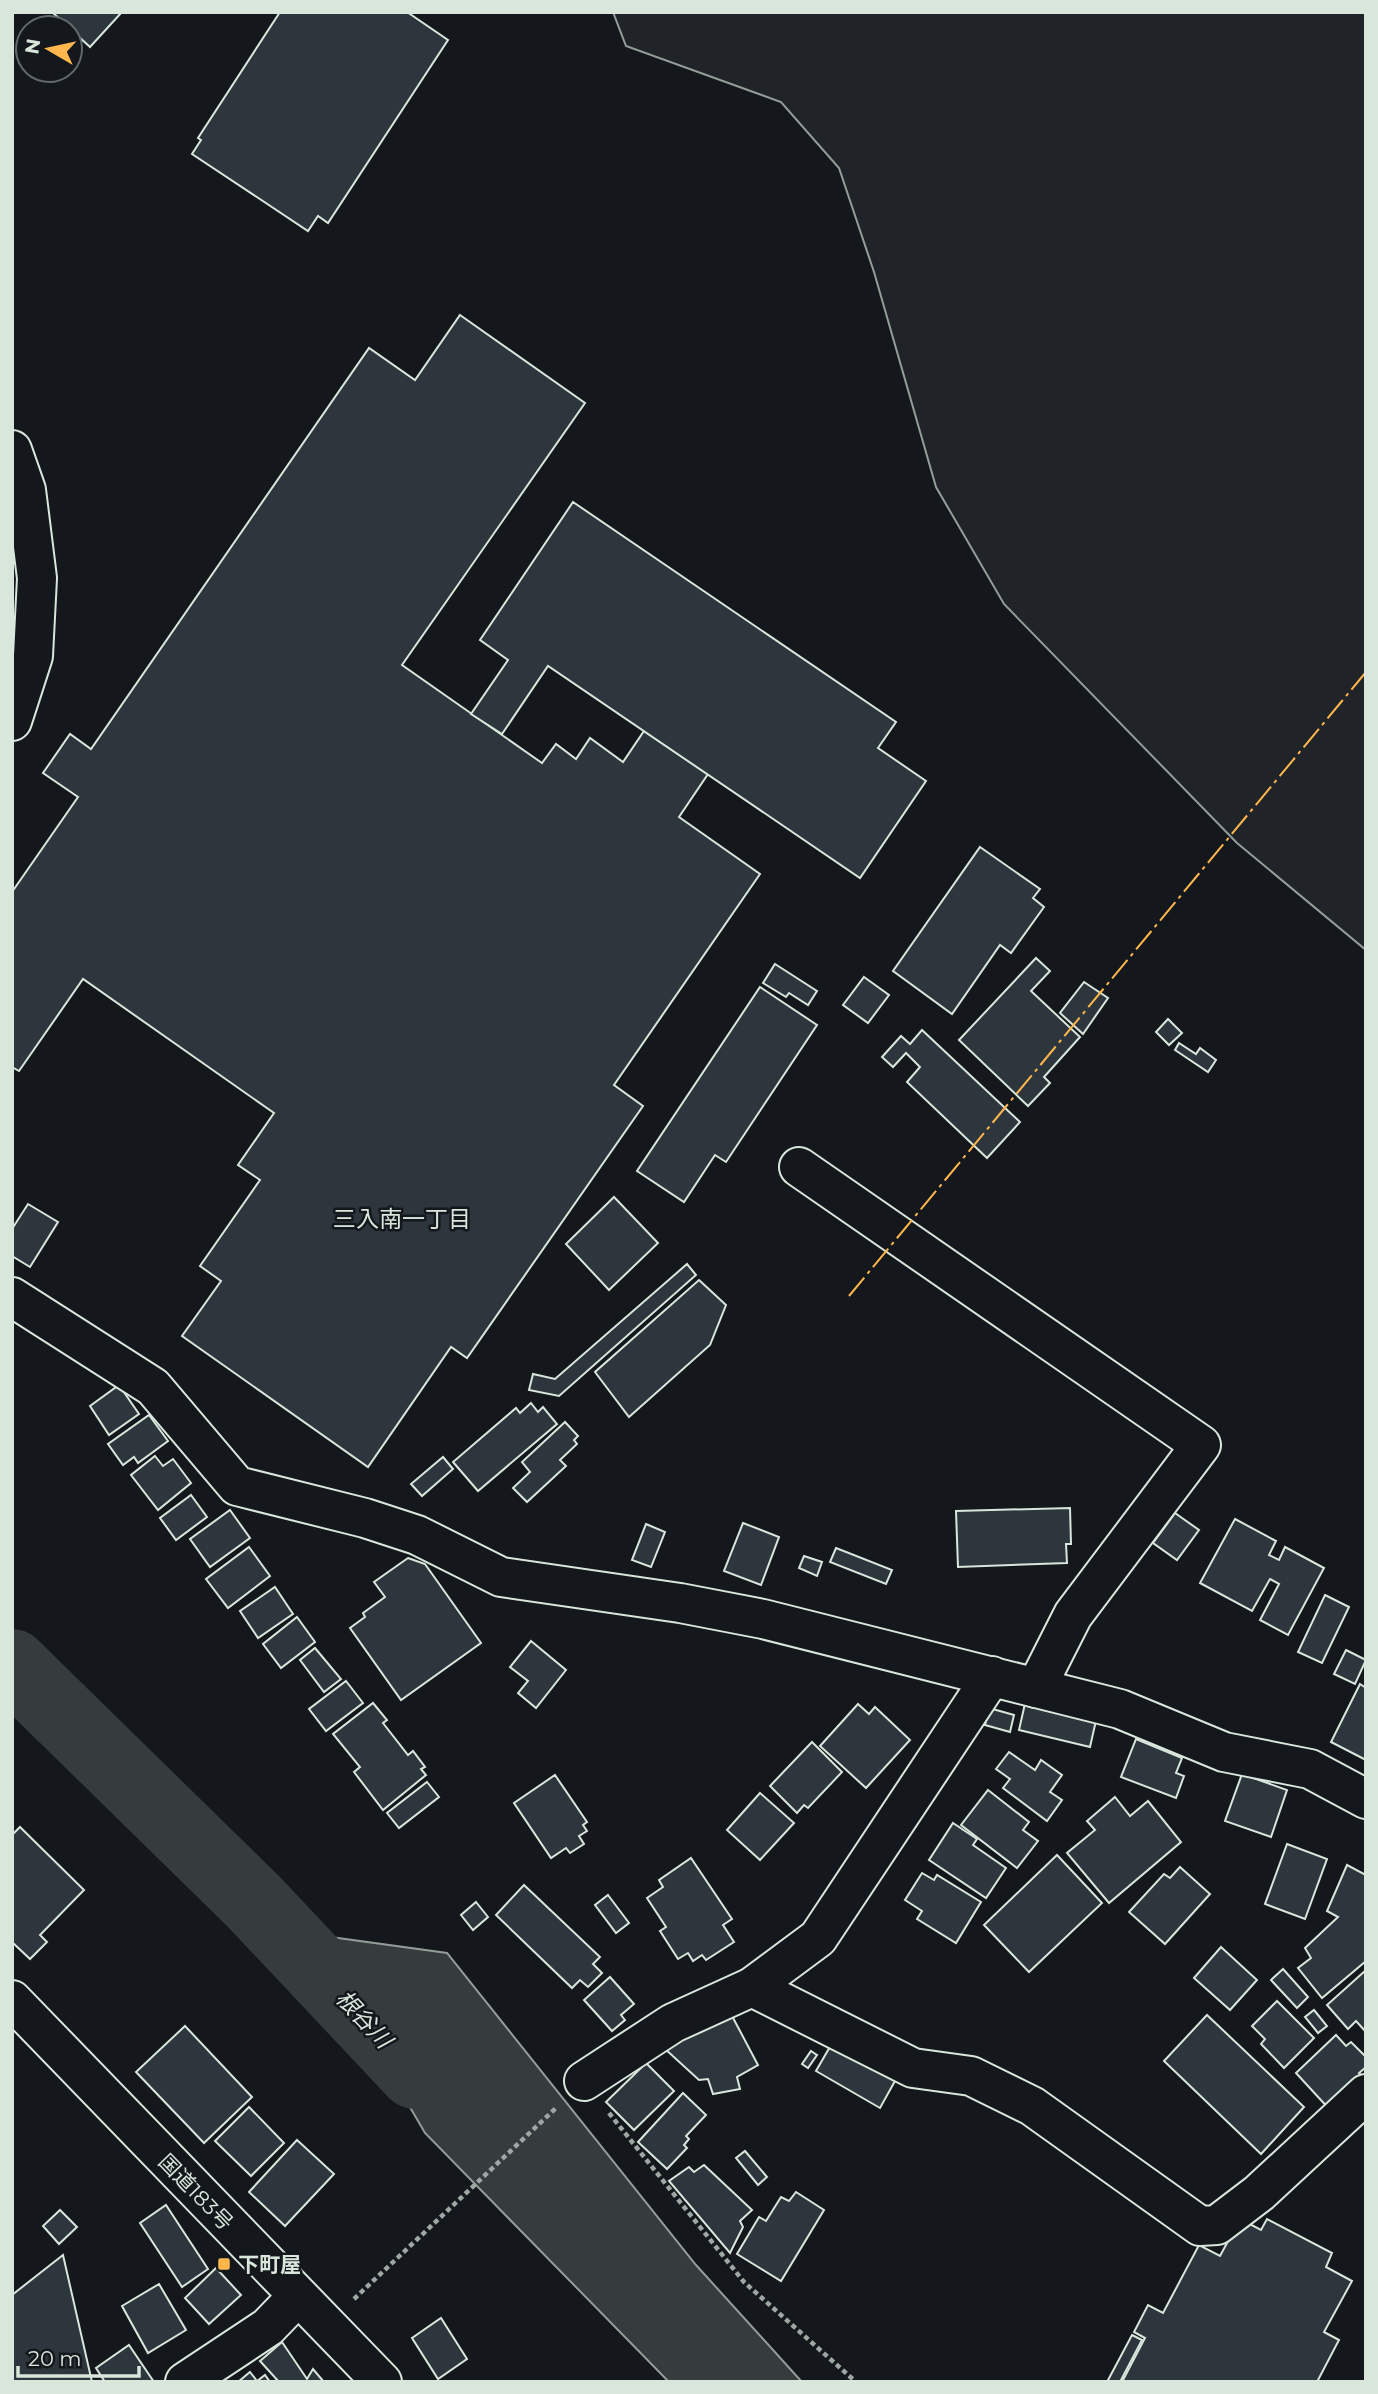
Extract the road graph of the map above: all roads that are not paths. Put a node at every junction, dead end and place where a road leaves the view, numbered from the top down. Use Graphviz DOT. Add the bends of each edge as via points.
graph roads {
  1 [pos="12,450"];
  2 [pos="12,721"];
  3 [pos="799,1167"];
  4 [pos="12,1297"];
  5 [pos="992,1676"];
  6 [pos="1036,1688"];
  7 [pos="1366,1799"];
  8 [pos="752,1987"];
  9 [pos="12,2000"];
  10 [pos="584,2081"];
  11 [pos="1366,2094"];
  12 [pos="297,2297"];
  13 [pos="185,2382"];
  14 [pos="382,2382"];
  1 -- 2 [label="main road" via="26,490 37,578 33,656"];
  3 -- 6 [label="main road" via="1201,1445 1073,1615"];
  4 -- 5 [label="main road" via="153,1387 237,1486 417,1535 501,1577 751,1617"];
  5 -- 6 [label="main road"];
  5 -- 8 [label="main road" via="818,1938"];
  6 -- 7 [label="main road" via="1120,1709 1224,1752 1310,1769"];
  8 -- 10 [label="main road" via="673,2022"];
  8 -- 11 [label="main road" via="914,2068 971,2076 1032,2106 1199,2226 1217,2225 1258,2193"];
  9 -- 12 [label="main road, 国道183号"];
  12 -- 13 [label="main road" via="268,2327"];
  12 -- 14 [label="main road, 国道183号"];
}
